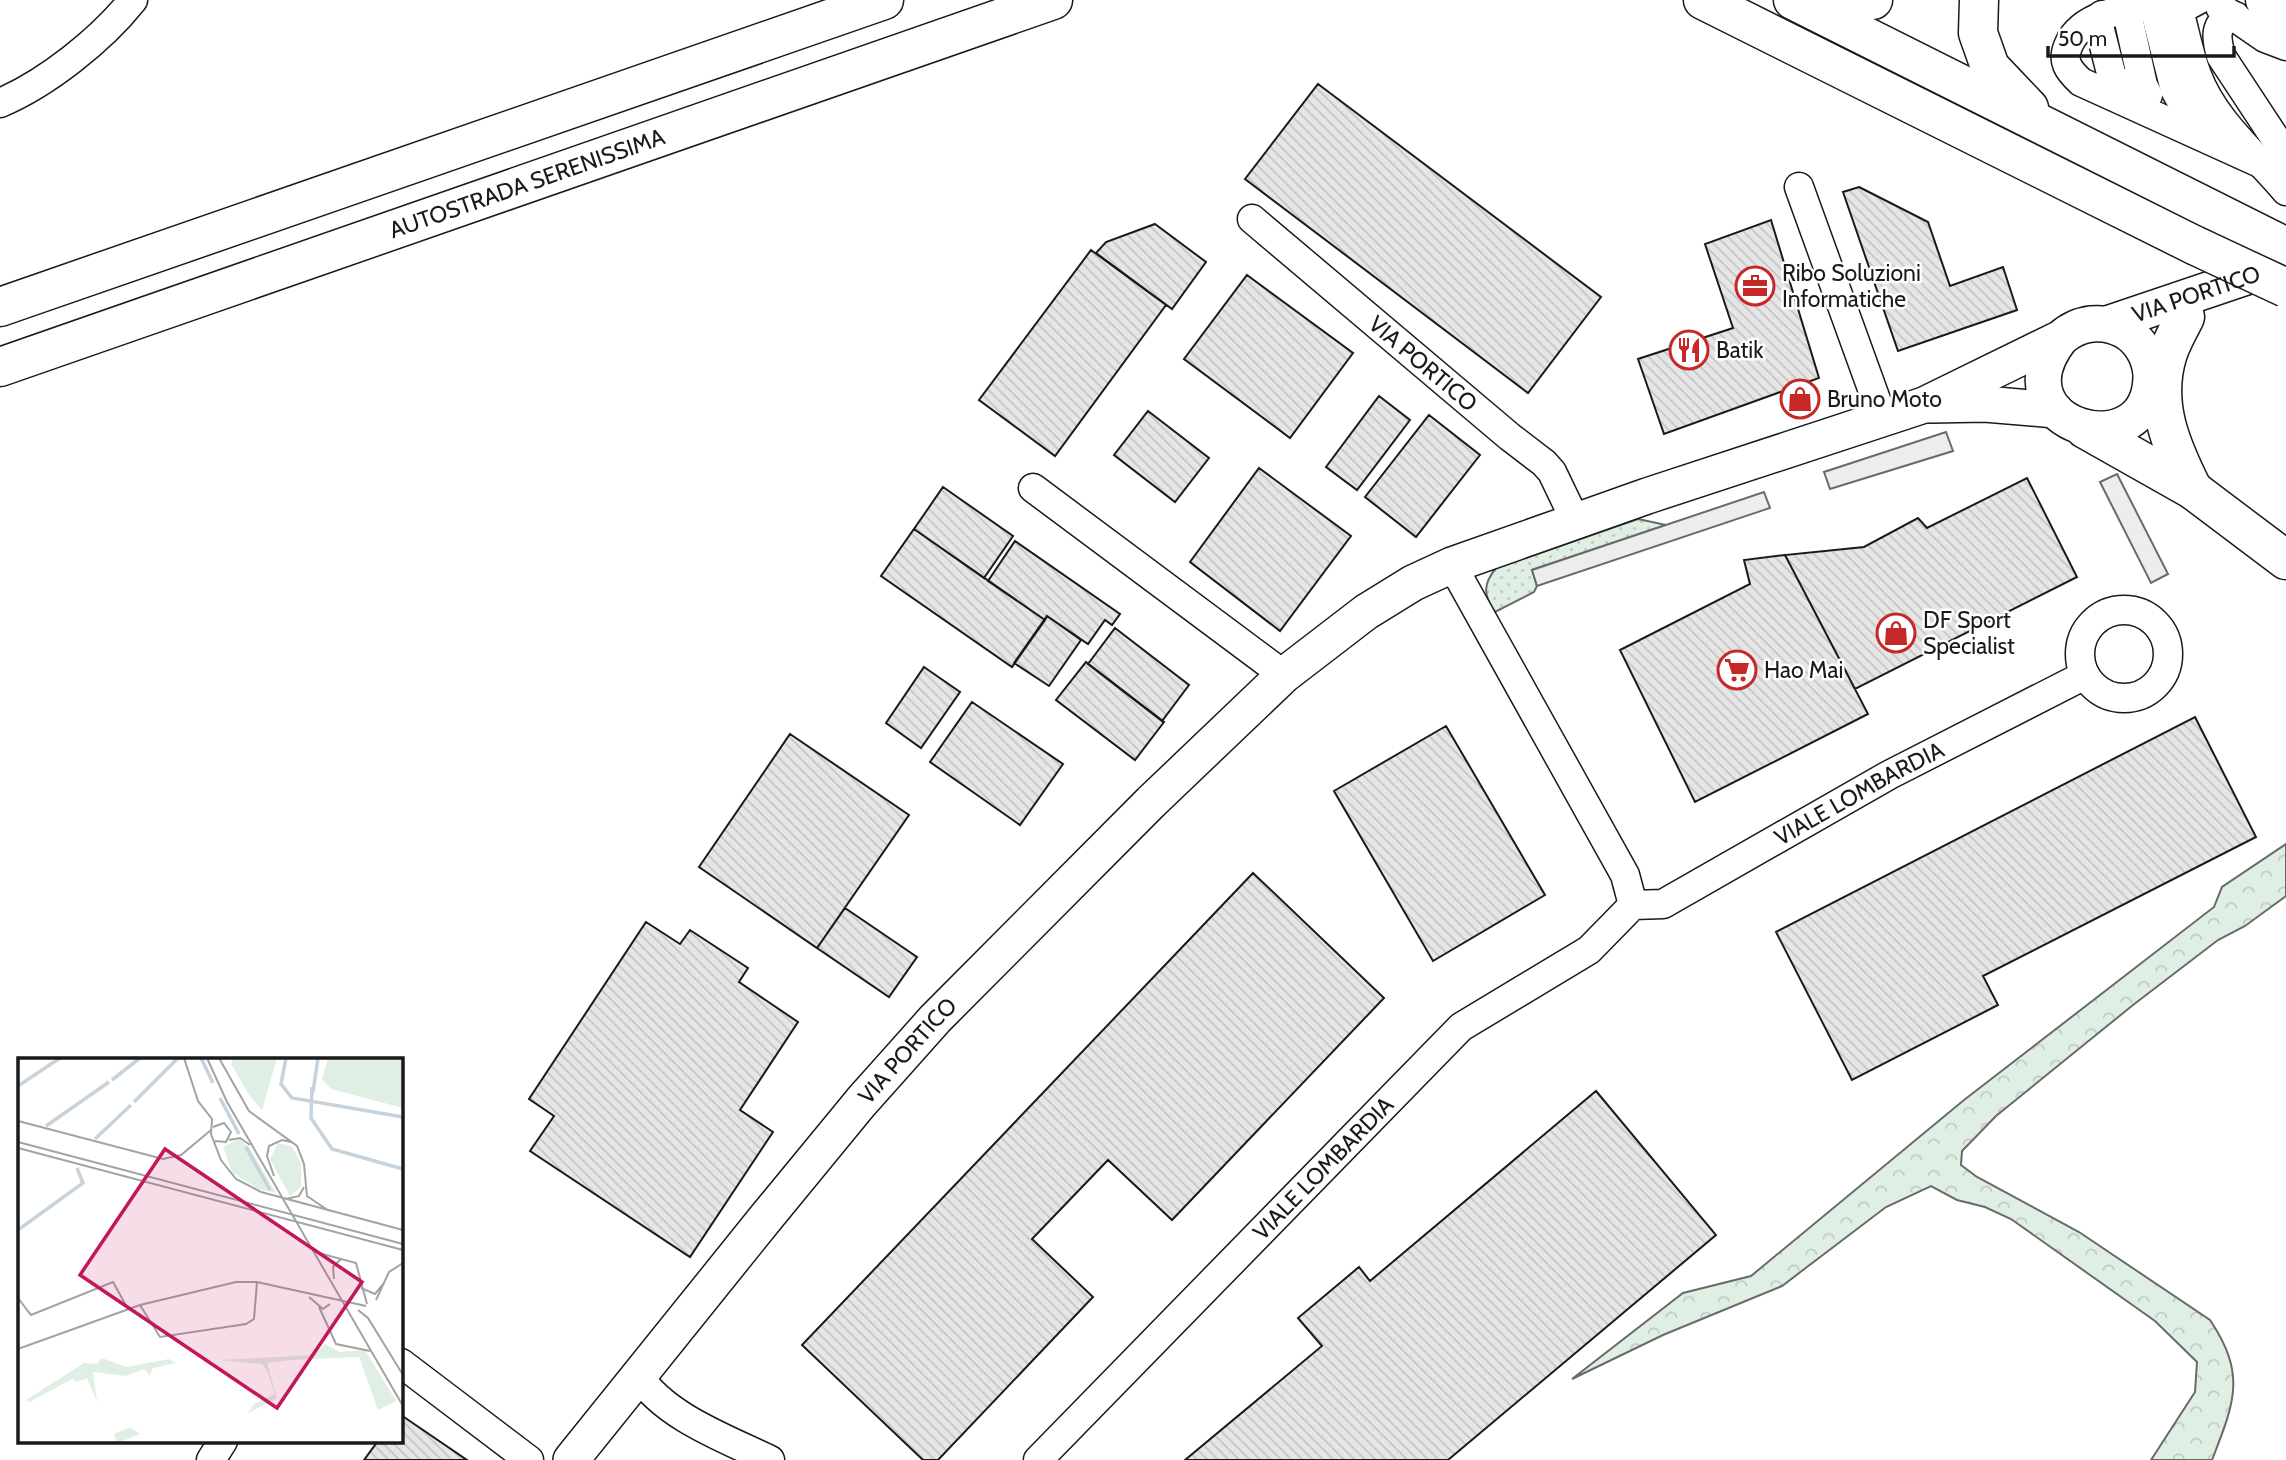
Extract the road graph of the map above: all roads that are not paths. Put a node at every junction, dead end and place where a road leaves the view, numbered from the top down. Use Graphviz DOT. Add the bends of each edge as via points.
graph roads {
  1 [pos="133,0"];
  2 [pos="884,0"];
  3 [pos="1053,0"];
  4 [pos="1703,0"];
  5 [pos="1793,0"];
  6 [pos="1807,0"];
  7 [pos="1873,0"];
  8 [pos="1979,0"];
  9 [pos="2198,0"];
  10 [pos="2209,0"];
  11 [pos="2156,4"];
  12 [pos="2250,8"];
  13 [pos="2102,15"];
  14 [pos="2286,22"];
  15 [pos="2286,46"];
  16 [pos="2148,95"];
  17 [pos="0,103"];
  18 [pos="2199,116"];
  19 [pos="2047,128"];
  20 [pos="2231,130"];
  21 [pos="2275,163"];
  22 [pos="1799,187"];
  23 [pos="2286,191"];
  24 [pos="1252,219"];
  25 [pos="2286,247"];
  26 [pos="2286,263"];
  27 [pos="2286,282"];
  28 [pos="2286,288"];
  29 [pos="0,307"];
  30 [pos="2185,317"];
  31 [pos="2107,324"];
  32 [pos="2060,338"];
  33 [pos="2148,358"];
  34 [pos="0,367"];
  35 [pos="2145,400"];
  36 [pos="1924,405"];
  37 [pos="1883,419"];
  38 [pos="2070,419"];
  39 [pos="1033,488"];
  40 [pos="2193,491"];
  41 [pos="1576,522"];
  42 [pos="2286,560"];
  43 [pos="1452,565"];
  44 [pos="1284,675"];
  45 [pos="2085,675"];
  46 [pos="1633,905"];
  47 [pos="402,1364"];
  48 [pos="638,1375"];
  49 [pos="222,1442"];
  50 [pos="211,1460"];
  51 [pos="529,1460"];
  52 [pos="571,1460"];
  53 [pos="770,1460"];
  54 [pos="1038,1460"];
  1 -- 17 [label="street" via="70,60"];
  2 -- 29 [label="highway"];
  3 -- 34 [label="highway, AUTOSTRADA SERENISSIMA"];
  4 -- 28 [label="highway, bridge"];
  5 -- 19 [label="highway"];
  6 -- 7 [label="highway" via="1839,4"];
  8 -- 19 [label="highway" via="1978,33 1990,67"];
  9 -- 20 [label="street" via="2183,8 2181,18 2197,76"];
  10 -- 12 [label="street"];
  11 -- 13 [label="street"];
  11 -- 16 [label="street" via="2127,17"];
  11 -- 18 [label="street" via="2175,90"];
  12 -- 14 [label="highway"];
  12 -- 15 [label="street" via="2265,38"];
  12 -- 21 [label="street" via="2221,22 2217,29 2221,56 2279,144"];
  13 -- 16 [label="street" via="2099,26 2112,76"];
  13 -- 21 [label="street" via="2072,37 2065,60 2081,82"];
  16 -- 18 [label="street"];
  18 -- 20 [label="street"];
  19 -- 25 [label="highway"];
  20 -- 21 [label="street"];
  21 -- 23 [label="street"];
  22 -- 37 [label="street"];
  24 -- 41 [label="street, VIA PORTICO" via="1544,463"];
  26 -- 31 [label="main road, VIA PORTICO"];
  27 -- 30 [label="main road, VIA PORTICO"];
  30 -- 33 [label="main road, VIA PORTICO" via="2169,329"];
  30 -- 40 [label="highway" via="2169,352 2162,397 2167,432"];
  31 -- 32 [label="main road, VIA PORTICO" via="2077,327"];
  31 -- 33 [label="main road, VIA PORTICO" via="2130,334"];
  32 -- 36 [label="main road, VIA PORTICO"];
  32 -- 38 [label="main road" via="2044,370 2045,391"];
  33 -- 35 [label="main road, VIA PORTICO" via="2150,387"];
  35 -- 38 [label="main road, VIA PORTICO" via="2137,413 2105,429"];
  35 -- 40 [label="highway" via="2157,448"];
  36 -- 37 [label="main road, VIA PORTICO"];
  36 -- 38 [label="main road, VIA PORTICO" via="1985,404"];
  37 -- 41 [label="main road, VIA PORTICO"];
  38 -- 40 [label="highway"];
  39 -- 44 [label="street"];
  40 -- 42 [label="highway"];
  41 -- 43 [label="main road, VIA PORTICO"];
  43 -- 44 [label="main road, VIA PORTICO" via="1366,612"];
  43 -- 46 [label="street" via="1625,875"];
  44 -- 48 [label="main road, VIA PORTICO" via="935,1019"];
  45 -- 46 [label="street, VIALE LOMBARDIA" via="1889,775 1663,904"];
  46 -- 54 [label="street, VIALE LOMBARDIA" via="1589,950 1461,1027"];
  47 -- 51 [label="street"];
  48 -- 52 [label="main road, VIA PORTICO"];
  48 -- 53 [label="street" via="682,1417"];
  49 -- 50 [label="street"];
}
